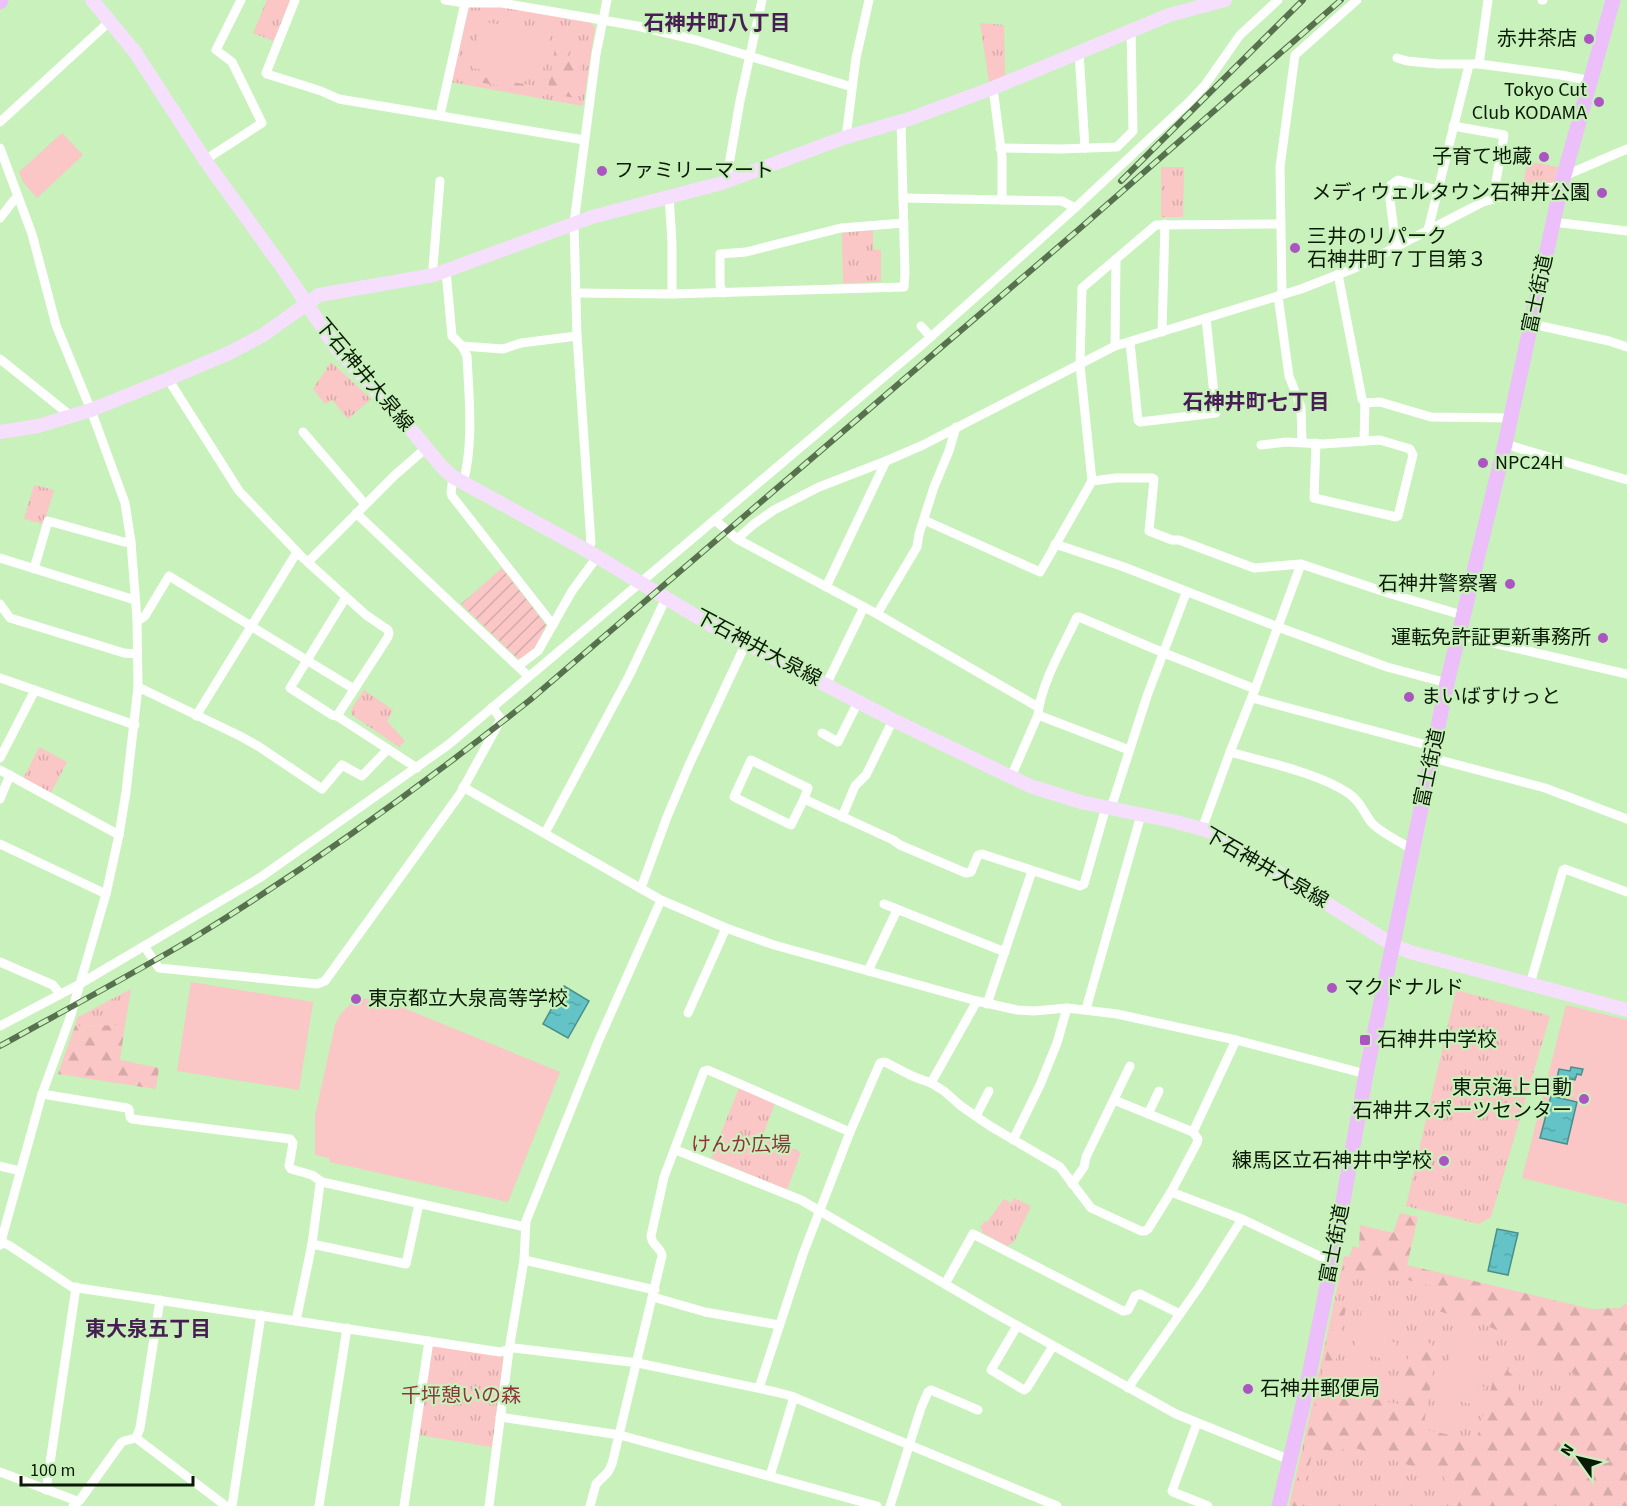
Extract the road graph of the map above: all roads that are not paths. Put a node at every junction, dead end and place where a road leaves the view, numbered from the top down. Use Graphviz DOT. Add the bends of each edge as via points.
graph roads {
  1 [pos="92,0"];
  2 [pos="241,0"];
  3 [pos="295,0"];
  4 [pos="445,0"];
  5 [pos="607,0"];
  6 [pos="762,0"];
  7 [pos="869,0"];
  8 [pos="1225,0"];
  9 [pos="1278,0"];
  10 [pos="1357,0"];
  11 [pos="1488,0"];
  12 [pos="1612,0"];
  13 [pos="465,3"];
  14 [pos="603,19"];
  15 [pos="109,22"];
  16 [pos="1131,31"];
  17 [pos="1079,52"];
  18 [pos="750,56"];
  19 [pos="1397,58"];
  20 [pos="1474,65"];
  21 [pos="1591,81"];
  22 [pos="852,87"];
  23 [pos="993,88"];
  24 [pos="440,115"];
  25 [pos="901,121"];
  26 [pos="0,122"];
  27 [pos="1453,126"];
  28 [pos="846,137"];
  29 [pos="584,140"];
  30 [pos="0,148"];
  31 [pos="1000,148"];
  32 [pos="1085,148"];
  33 [pos="1627,149"];
  34 [pos="205,160"];
  35 [pos="440,181"];
  36 [pos="1562,181"];
  37 [pos="726,182"];
  38 [pos="1437,190"];
  39 [pos="669,196"];
  40 [pos="18,198"];
  41 [pos="903,198"];
  42 [pos="1493,199"];
  43 [pos="1002,200"];
  44 [pos="1075,208"];
  45 [pos="0,218"];
  46 [pos="1553,222"];
  47 [pos="574,223"];
  48 [pos="904,223"];
  49 [pos="1281,224"];
  50 [pos="1165,225"];
  51 [pos="1428,230"];
  52 [pos="1627,231"];
  53 [pos="1396,247"];
  54 [pos="1116,259"];
  55 [pos="440,273"];
  56 [pos="1338,274"];
  57 [pos="576,293"];
  58 [pos="723,293"];
  59 [pos="672,294"];
  60 [pos="1280,295"];
  61 [pos="307,304"];
  62 [pos="1206,318"];
  63 [pos="1532,324"];
  64 [pos="921,326"];
  65 [pos="1162,332"];
  66 [pos="577,336"];
  67 [pos="931,337"];
  68 [pos="1130,342"];
  69 [pos="462,346"];
  70 [pos="1115,346"];
  71 [pos="1627,347"];
  72 [pos="0,359"];
  73 [pos="1080,365"];
  74 [pos="168,380"];
  75 [pos="1365,403"];
  76 [pos="91,410"];
  77 [pos="71,416"];
  78 [pos="1510,418"];
  79 [pos="956,427"];
  80 [pos="0,432"];
  81 [pos="303,432"];
  82 [pos="1364,441"];
  83 [pos="1302,442"];
  84 [pos="1316,443"];
  85 [pos="1505,444"];
  86 [pos="1261,445"];
  87 [pos="425,448"];
  88 [pos="886,461"];
  89 [pos="458,480"];
  90 [pos="1627,480"];
  91 [pos="1092,481"];
  92 [pos="365,504"];
  93 [pos="356,513"];
  94 [pos="715,520"];
  95 [pos="924,520"];
  96 [pos="737,539"];
  97 [pos="131,542"];
  98 [pos="1055,544"];
  99 [pos="297,552"];
  100 [pos="591,554"];
  101 [pos="0,558"];
  102 [pos="308,561"];
  103 [pos="1301,564"];
  104 [pos="34,569"];
  105 [pos="640,583"];
  106 [pos="826,587"];
  107 [pos="1186,592"];
  108 [pos="346,597"];
  109 [pos="666,598"];
  110 [pos="135,600"];
  111 [pos="0,604"];
  112 [pos="864,607"];
  113 [pos="877,614"];
  114 [pos="1462,615"];
  115 [pos="136,619"];
  116 [pos="553,625"];
  117 [pos="250,627"];
  118 [pos="1278,627"];
  119 [pos="1458,635"];
  120 [pos="746,643"];
  121 [pos="1164,653"];
  122 [pos="137,654"];
  123 [pos="306,661"];
  124 [pos="518,666"];
  125 [pos="1627,674"];
  126 [pos="528,676"];
  127 [pos="0,678"];
  128 [pos="1447,683"];
  129 [pos="826,685"];
  130 [pos="138,687"];
  131 [pos="354,689"];
  132 [pos="35,690"];
  133 [pos="1254,694"];
  134 [pos="858,702"];
  135 [pos="492,707"];
  136 [pos="1038,712"];
  137 [pos="196,716"];
  138 [pos="338,716"];
  139 [pos="893,720"];
  140 [pos="135,725"];
  141 [pos="822,734"];
  142 [pos="388,749"];
  143 [pos="1129,750"];
  144 [pos="1230,752"];
  145 [pos="1433,753"];
  146 [pos="0,758"];
  147 [pos="417,768"];
  148 [pos="0,770"];
  149 [pos="10,775"];
  150 [pos="1011,777"];
  151 [pos="463,787"];
  152 [pos="0,799"];
  153 [pos="804,800"];
  154 [pos="1109,807"];
  155 [pos="1141,815"];
  156 [pos="842,817"];
  157 [pos="1627,819"];
  158 [pos="1202,829"];
  159 [pos="545,833"];
  160 [pos="119,835"];
  161 [pos="0,844"];
  162 [pos="1413,850"];
  163 [pos="1032,871"];
  164 [pos="641,888"];
  165 [pos="1627,892"];
  166 [pos="106,894"];
  167 [pos="661,900"];
  168 [pos="884,904"];
  169 [pos="897,910"];
  170 [pos="726,928"];
  171 [pos="1393,945"];
  172 [pos="144,946"];
  173 [pos="1005,952"];
  174 [pos="0,962"];
  175 [pos="868,971"];
  176 [pos="1530,984"];
  177 [pos="78,985"];
  178 [pos="60,994"];
  179 [pos="977,1001"];
  180 [pos="987,1004"];
  181 [pos="1067,1008"];
  182 [pos="1086,1009"];
  183 [pos="1627,1010"];
  184 [pos="688,1013"];
  185 [pos="0,1026"];
  186 [pos="1236,1040"];
  187 [pos="1130,1066"];
  188 [pos="1366,1074"];
  189 [pos="931,1083"];
  190 [pos="989,1091"];
  191 [pos="1159,1091"];
  192 [pos="42,1094"];
  193 [pos="1114,1100"];
  194 [pos="1148,1114"];
  195 [pos="976,1116"];
  196 [pos="850,1132"];
  197 [pos="1193,1132"];
  198 [pos="1012,1140"];
  199 [pos="676,1149"];
  200 [pos="0,1166"];
  201 [pos="20,1171"];
  202 [pos="322,1182"];
  203 [pos="1072,1184"];
  204 [pos="1171,1192"];
  205 [pos="419,1204"];
  206 [pos="820,1210"];
  207 [pos="1242,1219"];
  208 [pos="525,1227"];
  209 [pos="0,1243"];
  210 [pos="312,1244"];
  211 [pos="524,1260"];
  212 [pos="1332,1262"];
  213 [pos="945,1284"];
  214 [pos="76,1287"];
  215 [pos="654,1293"];
  216 [pos="160,1300"];
  217 [pos="1180,1314"];
  218 [pos="261,1315"];
  219 [pos="296,1321"];
  220 [pos="779,1325"];
  221 [pos="1017,1326"];
  222 [pos="347,1328"];
  223 [pos="429,1341"];
  224 [pos="1053,1346"];
  225 [pos="509,1350"];
  226 [pos="638,1363"];
  227 [pos="759,1388"];
  228 [pos="1128,1388"];
  229 [pos="794,1397"];
  230 [pos="978,1410"];
  231 [pos="500,1417"];
  232 [pos="1197,1423"];
  233 [pos="620,1435"];
  234 [pos="136,1438"];
  235 [pos="910,1445"];
  236 [pos="1290,1460"];
  237 [pos="0,1472"];
  238 [pos="770,1476"];
  239 [pos="46,1490"];
  240 [pos="75,1503"];
  241 [pos="226,1506"];
  242 [pos="232,1506"];
  243 [pos="319,1506"];
  244 [pos="404,1506"];
  245 [pos="489,1506"];
  246 [pos="590,1506"];
  247 [pos="877,1506"];
  248 [pos="890,1506"];
  249 [pos="1057,1506"];
  250 [pos="1208,1506"];
  251 [pos="1279,1506"];
  1 -- 15 [label="main road, 下石神井大泉線"];
  2 -- 34 [label="street" via="216,50 232,62 262,123"];
  3 -- 24 [label="street" via="267,75 339,99"];
  4 -- 13 [label="street"];
  5 -- 14 [label="street"];
  6 -- 18 [label="street"];
  7 -- 22 [label="street"];
  8 -- 16 [label="main road" via="1169,15"];
  9 -- 44 [label="street" via="1240,35 1190,101"];
  10 -- 49 [label="street" via="1295,55 1280,167"];
  11 -- 20 [label="street"];
  12 -- 21 [label="main road, 富士街道"];
  13 -- 14 [label="street" via="502,3"];
  13 -- 24 [label="street"];
  14 -- 18 [label="street"];
  14 -- 29 [label="street"];
  15 -- 26 [label="street"];
  15 -- 34 [label="main road, 下石神井大泉線" via="135,52"];
  16 -- 17 [label="main road"];
  16 -- 32 [label="street" via="1133,131 1117,147"];
  17 -- 23 [label="main road"];
  17 -- 32 [label="street"];
  18 -- 22 [label="street"];
  18 -- 37 [label="street"];
  19 -- 20 [label="street"];
  20 -- 21 [label="street"];
  20 -- 27 [label="street"];
  21 -- 36 [label="main road, 富士街道"];
  22 -- 28 [label="street"];
  23 -- 25 [label="main road"];
  23 -- 31 [label="street"];
  24 -- 29 [label="street"];
  25 -- 28 [label="main road"];
  25 -- 41 [label="street"];
  27 -- 38 [label="street"];
  27 -- 42 [label="street" via="1504,135"];
  28 -- 37 [label="main road"];
  29 -- 47 [label="street"];
  30 -- 40 [label="street"];
  31 -- 32 [label="street"];
  31 -- 43 [label="street"];
  33 -- 36 [label="street"];
  34 -- 61 [label="main road, 下石神井大泉線"];
  35 -- 55 [label="street" via="433,267"];
  36 -- 42 [label="street"];
  36 -- 46 [label="main road, 富士街道"];
  37 -- 39 [label="main road"];
  38 -- 51 [label="street"];
  38 -- 53 [label="street" via="1398,180 1390,185"];
  39 -- 47 [label="main road"];
  39 -- 59 [label="street"];
  40 -- 45 [label="street"];
  40 -- 76 [label="street" via="32,234 56,325"];
  41 -- 43 [label="street"];
  41 -- 48 [label="street"];
  42 -- 51 [label="street"];
  43 -- 44 [label="street" via="1062,201"];
  44 -- 67 [label="street"];
  46 -- 52 [label="street"];
  46 -- 63 [label="main road, 富士街道"];
  47 -- 55 [label="main road"];
  47 -- 57 [label="street"];
  48 -- 58 [label="street" via="841,228 746,252 720,254"];
  48 -- 58 [label="street" via="904,287"];
  49 -- 50 [label="street"];
  49 -- 60 [label="street"];
  50 -- 54 [label="street" via="1156,225"];
  50 -- 65 [label="street"];
  51 -- 53 [label="street"];
  53 -- 56 [label="street"];
  54 -- 70 [label="street"];
  54 -- 73 [label="street" via="1082,288"];
  55 -- 61 [label="main road" via="319,295"];
  55 -- 69 [label="street" via="452,336"];
  56 -- 60 [label="street"];
  56 -- 75 [label="street"];
  57 -- 59 [label="street"];
  57 -- 66 [label="street"];
  58 -- 59 [label="street"];
  60 -- 62 [label="street"];
  60 -- 83 [label="street" via="1289,376 1301,408"];
  61 -- 74 [label="main road" via="263,334"];
  61 -- 87 [label="main road, 下石神井大泉線" via="337,349"];
  62 -- 65 [label="street"];
  62 -- 68 [label="street" via="1215,413 1140,422"];
  63 -- 71 [label="street"];
  63 -- 78 [label="main road, 富士街道"];
  64 -- 67 [label="street"];
  65 -- 68 [label="street"];
  66 -- 69 [label="street" via="503,349"];
  66 -- 100 [label="street"];
  67 -- 94 [label="street"];
  68 -- 70 [label="street"];
  69 -- 89 [label="street" via="467,356 469,463"];
  70 -- 73 [label="street"];
  72 -- 77 [label="street"];
  73 -- 79 [label="street"];
  73 -- 91 [label="street"];
  74 -- 76 [label="main road"];
  74 -- 99 [label="street" via="239,491"];
  75 -- 78 [label="street" via="1380,402 1431,417"];
  75 -- 82 [label="street"];
  76 -- 77 [label="main road"];
  76 -- 97 [label="street" via="125,503"];
  77 -- 80 [label="main road"];
  78 -- 85 [label="main road, 富士街道"];
  79 -- 88 [label="street"];
  79 -- 95 [label="street"];
  81 -- 92 [label="street"];
  82 -- 84 [label="street"];
  82 -- 84 [label="street" via="1380,440 1410,449 1413,455 1396,517 1314,498"];
  83 -- 84 [label="street"];
  83 -- 86 [label="street"];
  85 -- 90 [label="street"];
  85 -- 114 [label="main road, 富士街道"];
  87 -- 89 [label="main road, 下石神井大泉線"];
  87 -- 92 [label="street"];
  88 -- 96 [label="street" via="819,487 774,510"];
  88 -- 106 [label="street"];
  89 -- 100 [label="main road, 下石神井大泉線"];
  89 -- 116 [label="street" via="452,496"];
  91 -- 98 [label="street"];
  91 -- 103 [label="street" via="1154,479 1149,531 1254,568"];
  92 -- 93 [label="street"];
  93 -- 102 [label="street"];
  93 -- 124 [label="street"];
  94 -- 96 [label="street"];
  94 -- 105 [label="street"];
  95 -- 98 [label="street" via="1040,572"];
  95 -- 113 [label="street" via="917,547"];
  96 -- 106 [label="street"];
  97 -- 104 [label="street" via="48,521"];
  97 -- 110 [label="street"];
  98 -- 107 [label="street"];
  99 -- 102 [label="street"];
  99 -- 117 [label="street"];
  100 -- 105 [label="main road, 下石神井大泉線"];
  100 -- 116 [label="street"];
  101 -- 104 [label="street"];
  102 -- 108 [label="street"];
  103 -- 114 [label="street"];
  103 -- 118 [label="street"];
  104 -- 110 [label="street"];
  105 -- 109 [label="main road, 下石神井大泉線"];
  105 -- 126 [label="street"];
  106 -- 112 [label="street"];
  107 -- 118 [label="street"];
  107 -- 121 [label="street"];
  108 -- 123 [label="street"];
  108 -- 131 [label="street" via="389,633"];
  109 -- 120 [label="main road, 下石神井大泉線"];
  109 -- 159 [label="street" via="625,685"];
  110 -- 115 [label="street"];
  111 -- 122 [label="street" via="14,620"];
  112 -- 113 [label="street"];
  112 -- 129 [label="street"];
  113 -- 136 [label="street"];
  114 -- 119 [label="main road, 富士街道"];
  115 -- 117 [label="street" via="145,616 169,576"];
  115 -- 122 [label="street"];
  116 -- 124 [label="street" via="538,651"];
  117 -- 123 [label="street"];
  117 -- 137 [label="street"];
  118 -- 128 [label="street" via="1387,667"];
  118 -- 133 [label="street"];
  119 -- 125 [label="street"];
  119 -- 128 [label="main road, 富士街道"];
  120 -- 129 [label="main road, 下石神井大泉線"];
  120 -- 164 [label="street" via="689,765"];
  121 -- 133 [label="street"];
  121 -- 136 [label="street" via="1077,617 1048,678"];
  121 -- 143 [label="street"];
  122 -- 130 [label="street"];
  123 -- 131 [label="street"];
  123 -- 138 [label="street" via="290,688"];
  124 -- 126 [label="street"];
  126 -- 135 [label="street"];
  127 -- 132 [label="street"];
  128 -- 145 [label="main road, 富士街道"];
  129 -- 134 [label="main road, 下石神井大泉線"];
  130 -- 137 [label="street"];
  130 -- 140 [label="street"];
  131 -- 138 [label="street"];
  132 -- 140 [label="street"];
  132 -- 146 [label="street"];
  133 -- 144 [label="street"];
  133 -- 145 [label="street"];
  134 -- 139 [label="main road, 下石神井大泉線"];
  134 -- 141 [label="street" via="838,742"];
  135 -- 147 [label="street"];
  135 -- 151 [label="street" via="501,719"];
  136 -- 143 [label="street"];
  136 -- 150 [label="street"];
  137 -- 142 [label="street" via="258,746 322,789 342,765 362,776"];
  138 -- 142 [label="street"];
  139 -- 150 [label="main road, 下石神井大泉線"];
  139 -- 156 [label="street"];
  140 -- 160 [label="street"];
  142 -- 147 [label="street"];
  143 -- 154 [label="street"];
  144 -- 158 [label="street"];
  144 -- 162 [label="street" via="1341,788 1351,794 1376,827"];
  145 -- 157 [label="street"];
  145 -- 162 [label="main road, 富士街道"];
  147 -- 172 [label="street" via="261,877"];
  148 -- 149 [label="street"];
  149 -- 152 [label="street"];
  149 -- 160 [label="street"];
  150 -- 154 [label="main road, 下石神井大泉線" via="1054,795"];
  151 -- 159 [label="street"];
  151 -- 172 [label="street" via="321,983 159,968"];
  153 -- 153 [label="street" via="806,786 751,760 734,796 791,825"];
  153 -- 156 [label="street"];
  154 -- 155 [label="main road, 下石神井大泉線"];
  154 -- 163 [label="street" via="1083,886"];
  155 -- 158 [label="main road, 下石神井大泉線"];
  155 -- 182 [label="street"];
  156 -- 163 [label="street" via="966,873 971,872 982,854"];
  158 -- 171 [label="main road, 下石神井大泉線" via="1218,835"];
  159 -- 164 [label="street"];
  160 -- 166 [label="street"];
  161 -- 166 [label="street"];
  162 -- 171 [label="main road, 富士街道"];
  163 -- 173 [label="street"];
  164 -- 167 [label="street"];
  165 -- 176 [label="street" via="1563,870"];
  166 -- 177 [label="street"];
  167 -- 170 [label="street"];
  167 -- 208 [label="street" via="598,1042"];
  168 -- 169 [label="street"];
  169 -- 173 [label="street"];
  169 -- 175 [label="street"];
  170 -- 175 [label="street"];
  170 -- 184 [label="street"];
  171 -- 176 [label="main road, 下石神井大泉線"];
  171 -- 188 [label="main road, 富士街道"];
  172 -- 177 [label="street"];
  173 -- 180 [label="street"];
  174 -- 178 [label="street" via="53,985"];
  175 -- 179 [label="street"];
  176 -- 183 [label="main road, 下石神井大泉線"];
  177 -- 178 [label="street"];
  177 -- 192 [label="street"];
  178 -- 185 [label="street"];
  179 -- 180 [label="street"];
  179 -- 189 [label="street"];
  180 -- 181 [label="street" via="1034,1011"];
  181 -- 182 [label="street"];
  181 -- 198 [label="street" via="1040,1085"];
  182 -- 186 [label="street"];
  186 -- 188 [label="street"];
  186 -- 197 [label="street"];
  187 -- 193 [label="street"];
  188 -- 212 [label="main road, 富士街道"];
  189 -- 195 [label="street"];
  189 -- 196 [label="street" via="882,1061"];
  190 -- 195 [label="street"];
  191 -- 194 [label="street"];
  192 -- 201 [label="street"];
  192 -- 202 [label="street" via="127,1108 132,1119 290,1139 291,1169 312,1174"];
  193 -- 194 [label="street"];
  193 -- 203 [label="street" via="1084,1167"];
  194 -- 197 [label="street"];
  195 -- 198 [label="street"];
  196 -- 199 [label="street" via="705,1070"];
  196 -- 206 [label="street"];
  197 -- 204 [label="street" via="1197,1143"];
  198 -- 203 [label="street" via="1060,1167"];
  199 -- 206 [label="street"];
  199 -- 215 [label="street" via="665,1175 651,1236 662,1254"];
  200 -- 201 [label="street"];
  201 -- 209 [label="street"];
  202 -- 205 [label="street"];
  202 -- 210 [label="street"];
  203 -- 204 [label="street" via="1091,1208 1141,1231 1148,1229"];
  204 -- 207 [label="street"];
  205 -- 208 [label="street"];
  205 -- 210 [label="street" via="405,1264"];
  206 -- 213 [label="street"];
  206 -- 220 [label="street"];
  207 -- 212 [label="street"];
  207 -- 217 [label="street"];
  208 -- 211 [label="street"];
  209 -- 214 [label="street"];
  210 -- 219 [label="street"];
  211 -- 215 [label="street"];
  211 -- 225 [label="street"];
  212 -- 236 [label="main road, 富士街道"];
  213 -- 217 [label="street" via="973,1234 1123,1311 1140,1294"];
  213 -- 221 [label="street"];
  214 -- 216 [label="street"];
  214 -- 239 [label="street"];
  215 -- 220 [label="street" via="705,1312"];
  215 -- 226 [label="street"];
  216 -- 218 [label="street"];
  216 -- 234 [label="street"];
  217 -- 228 [label="street"];
  218 -- 219 [label="street"];
  218 -- 242 [label="street"];
  219 -- 222 [label="street"];
  220 -- 227 [label="street"];
  221 -- 224 [label="street"];
  221 -- 224 [label="street" via="991,1370 1024,1389"];
  222 -- 223 [label="street"];
  222 -- 243 [label="street"];
  223 -- 225 [label="street"];
  223 -- 244 [label="street"];
  224 -- 228 [label="street"];
  225 -- 226 [label="street"];
  225 -- 231 [label="street"];
  226 -- 227 [label="street"];
  226 -- 233 [label="street"];
  227 -- 229 [label="street"];
  228 -- 232 [label="street"];
  229 -- 235 [label="street"];
  229 -- 238 [label="street"];
  230 -- 235 [label="street" via="929,1390"];
  231 -- 233 [label="street"];
  231 -- 245 [label="street"];
  232 -- 236 [label="street"];
  232 -- 250 [label="street" via="1172,1491"];
  233 -- 238 [label="street"];
  233 -- 246 [label="street" via="611,1468 596,1484"];
  234 -- 240 [label="street" via="122,1443"];
  234 -- 241 [label="street"];
  235 -- 248 [label="street"];
  235 -- 249 [label="street"];
  236 -- 251 [label="main road, 富士街道"];
  237 -- 239 [label="street"];
  238 -- 247 [label="street"];
  239 -- 240 [label="street"];
}
